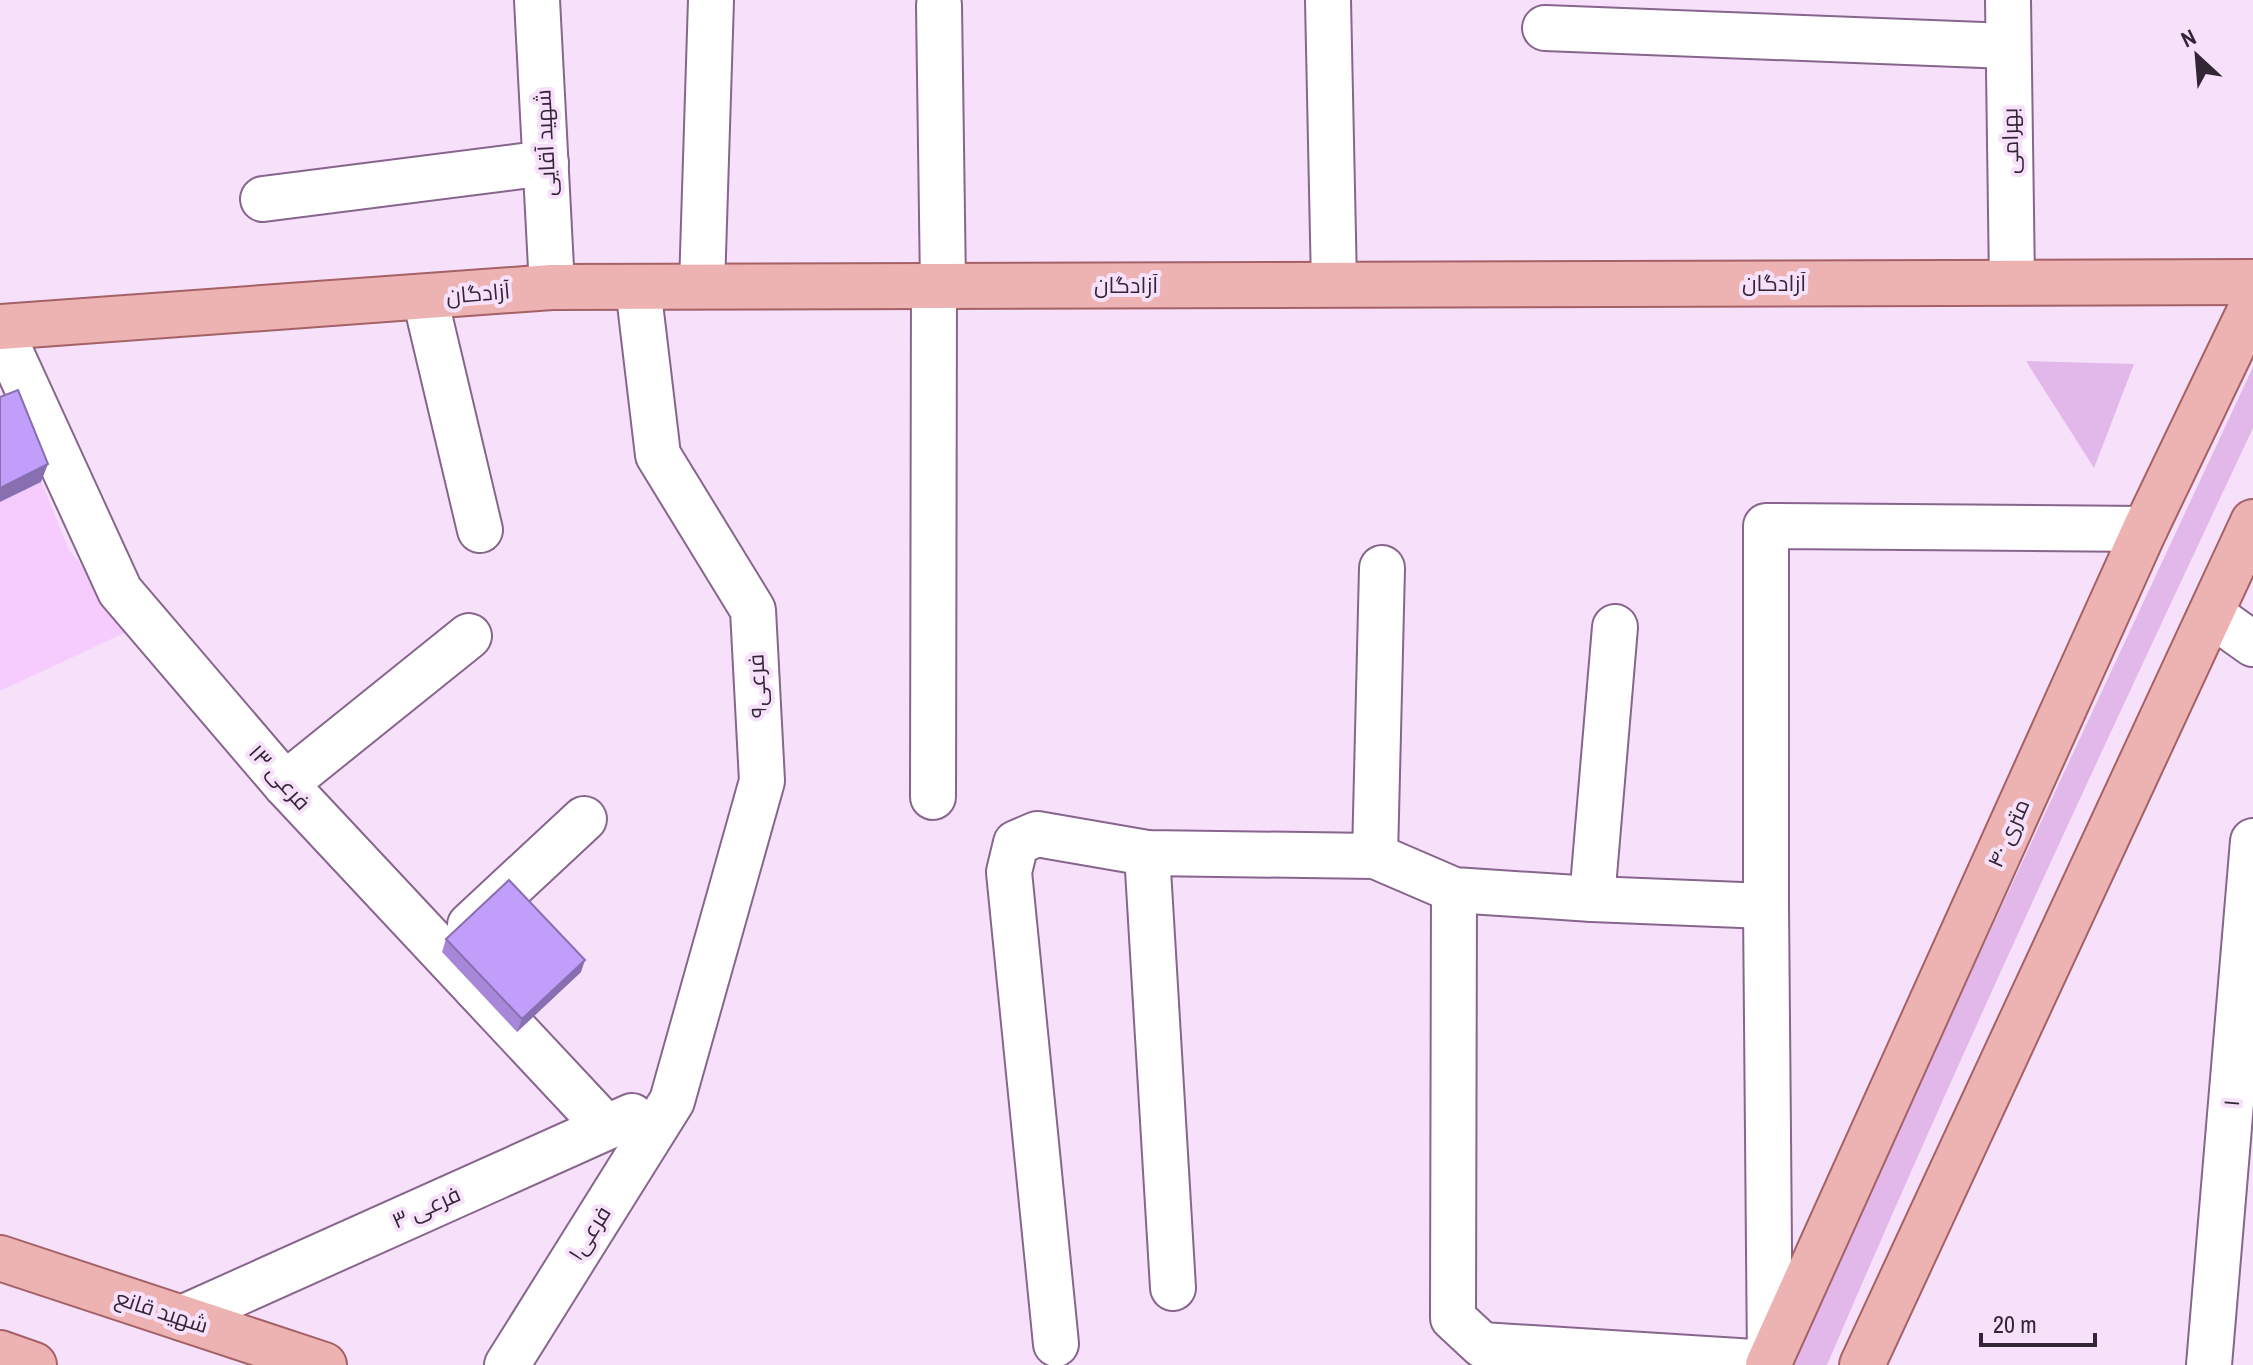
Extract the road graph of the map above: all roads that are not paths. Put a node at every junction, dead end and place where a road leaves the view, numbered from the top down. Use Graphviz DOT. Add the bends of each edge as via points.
graph roads {
  1 [pos="537,0"];
  2 [pos="711,0"];
  3 [pos="1328,0"];
  4 [pos="2008,0"];
  5 [pos="939,5"];
  6 [pos="1545,28"];
  7 [pos="2008,46"];
  8 [pos="546,163"];
  9 [pos="263,199"];
  10 [pos="2012,282"];
  11 [pos="2253,282"];
  12 [pos="1334,284"];
  13 [pos="702,286"];
  14 [pos="939,286"];
  15 [pos="552,287"];
  16 [pos="638,287"];
  17 [pos="425,298"];
  18 [pos="2253,304"];
  19 [pos="0,328"];
  20 [pos="2253,522"];
  21 [pos="2145,529"];
  22 [pos="480,530"];
  23 [pos="1382,568"];
  24 [pos="2211,614"];
  25 [pos="1615,627"];
  26 [pos="469,636"];
  27 [pos="2253,644"];
  28 [pos="285,784"];
  29 [pos="933,797"];
  30 [pos="584,819"];
  31 [pos="2253,841"];
  32 [pos="1147,853"];
  33 [pos="1375,856"];
  34 [pos="1454,890"];
  35 [pos="1592,899"];
  36 [pos="1766,906"];
  37 [pos="442,951"];
  38 [pos="2246,1014"];
  39 [pos="672,1101"];
  40 [pos="605,1126"];
  41 [pos="0,1258"];
  42 [pos="1173,1288"];
  43 [pos="182,1318"];
  44 [pos="1056,1344"];
  45 [pos="0,1353"];
  46 [pos="1769,1364"];
  47 [pos="34,1365"];
  48 [pos="324,1365"];
  49 [pos="507,1365"];
  50 [pos="1862,1365"];
  51 [pos="2209,1365"];
  1 -- 8 [label="street, شهید آقایی"];
  2 -- 13 [label="street"];
  3 -- 12 [label="street"];
  4 -- 7 [label="street, بهرامی"];
  5 -- 14 [label="street"];
  6 -- 7 [label="street"];
  7 -- 10 [label="street, بهرامی"];
  8 -- 9 [label="street"];
  8 -- 15 [label="street, شهید آقایی"];
  10 -- 11 [label="main road, آزادگان"];
  10 -- 12 [label="main road, آزادگان"];
  12 -- 14 [label="main road, آزادگان"];
  13 -- 14 [label="main road, آزادگان"];
  13 -- 16 [label="main road, آزادگان"];
  14 -- 29 [label="street"];
  15 -- 16 [label="main road, آزادگان"];
  15 -- 17 [label="main road, آزادگان"];
  16 -- 39 [label="street, فرعی۹" via="658,455 753,610 762,781"];
  17 -- 19 [label="main road, آزادگان"];
  17 -- 22 [label="street"];
  18 -- 21 [label="main road, ۴۰ متری"];
  19 -- 28 [label="street, فرعی ۱۳" via="120,591"];
  20 -- 24 [label="main road"];
  21 -- 36 [label="street" via="1766,526"];
  21 -- 46 [label="main road, ۴۰ متری"];
  23 -- 33 [label="street"];
  24 -- 27 [label="street"];
  24 -- 50 [label="main road"];
  25 -- 35 [label="street"];
  26 -- 28 [label="street"];
  28 -- 37 [label="street, فرعی ۱۳"];
  30 -- 37 [label="street"];
  31 -- 38 [label="street, ۱"];
  32 -- 33 [label="street"];
  32 -- 42 [label="street"];
  32 -- 44 [label="street" via="1037,834 1016,843 1009,872"];
  33 -- 34 [label="street"];
  34 -- 35 [label="street"];
  34 -- 46 [label="street" via="1453,1318 1482,1345"];
  35 -- 36 [label="street"];
  36 -- 46 [label="street"];
  37 -- 40 [label="street, فرعی ۱۳"];
  38 -- 51 [label="street, ۱"];
  39 -- 40 [label="street, فرعی ۳"];
  39 -- 49 [label="street, فرعی۱"];
  40 -- 43 [label="street, فرعی ۳"];
  41 -- 43 [label="main road, شهید قانع"];
  43 -- 48 [label="main road, شهید قانع"];
  45 -- 47 [label="main road"];
}
